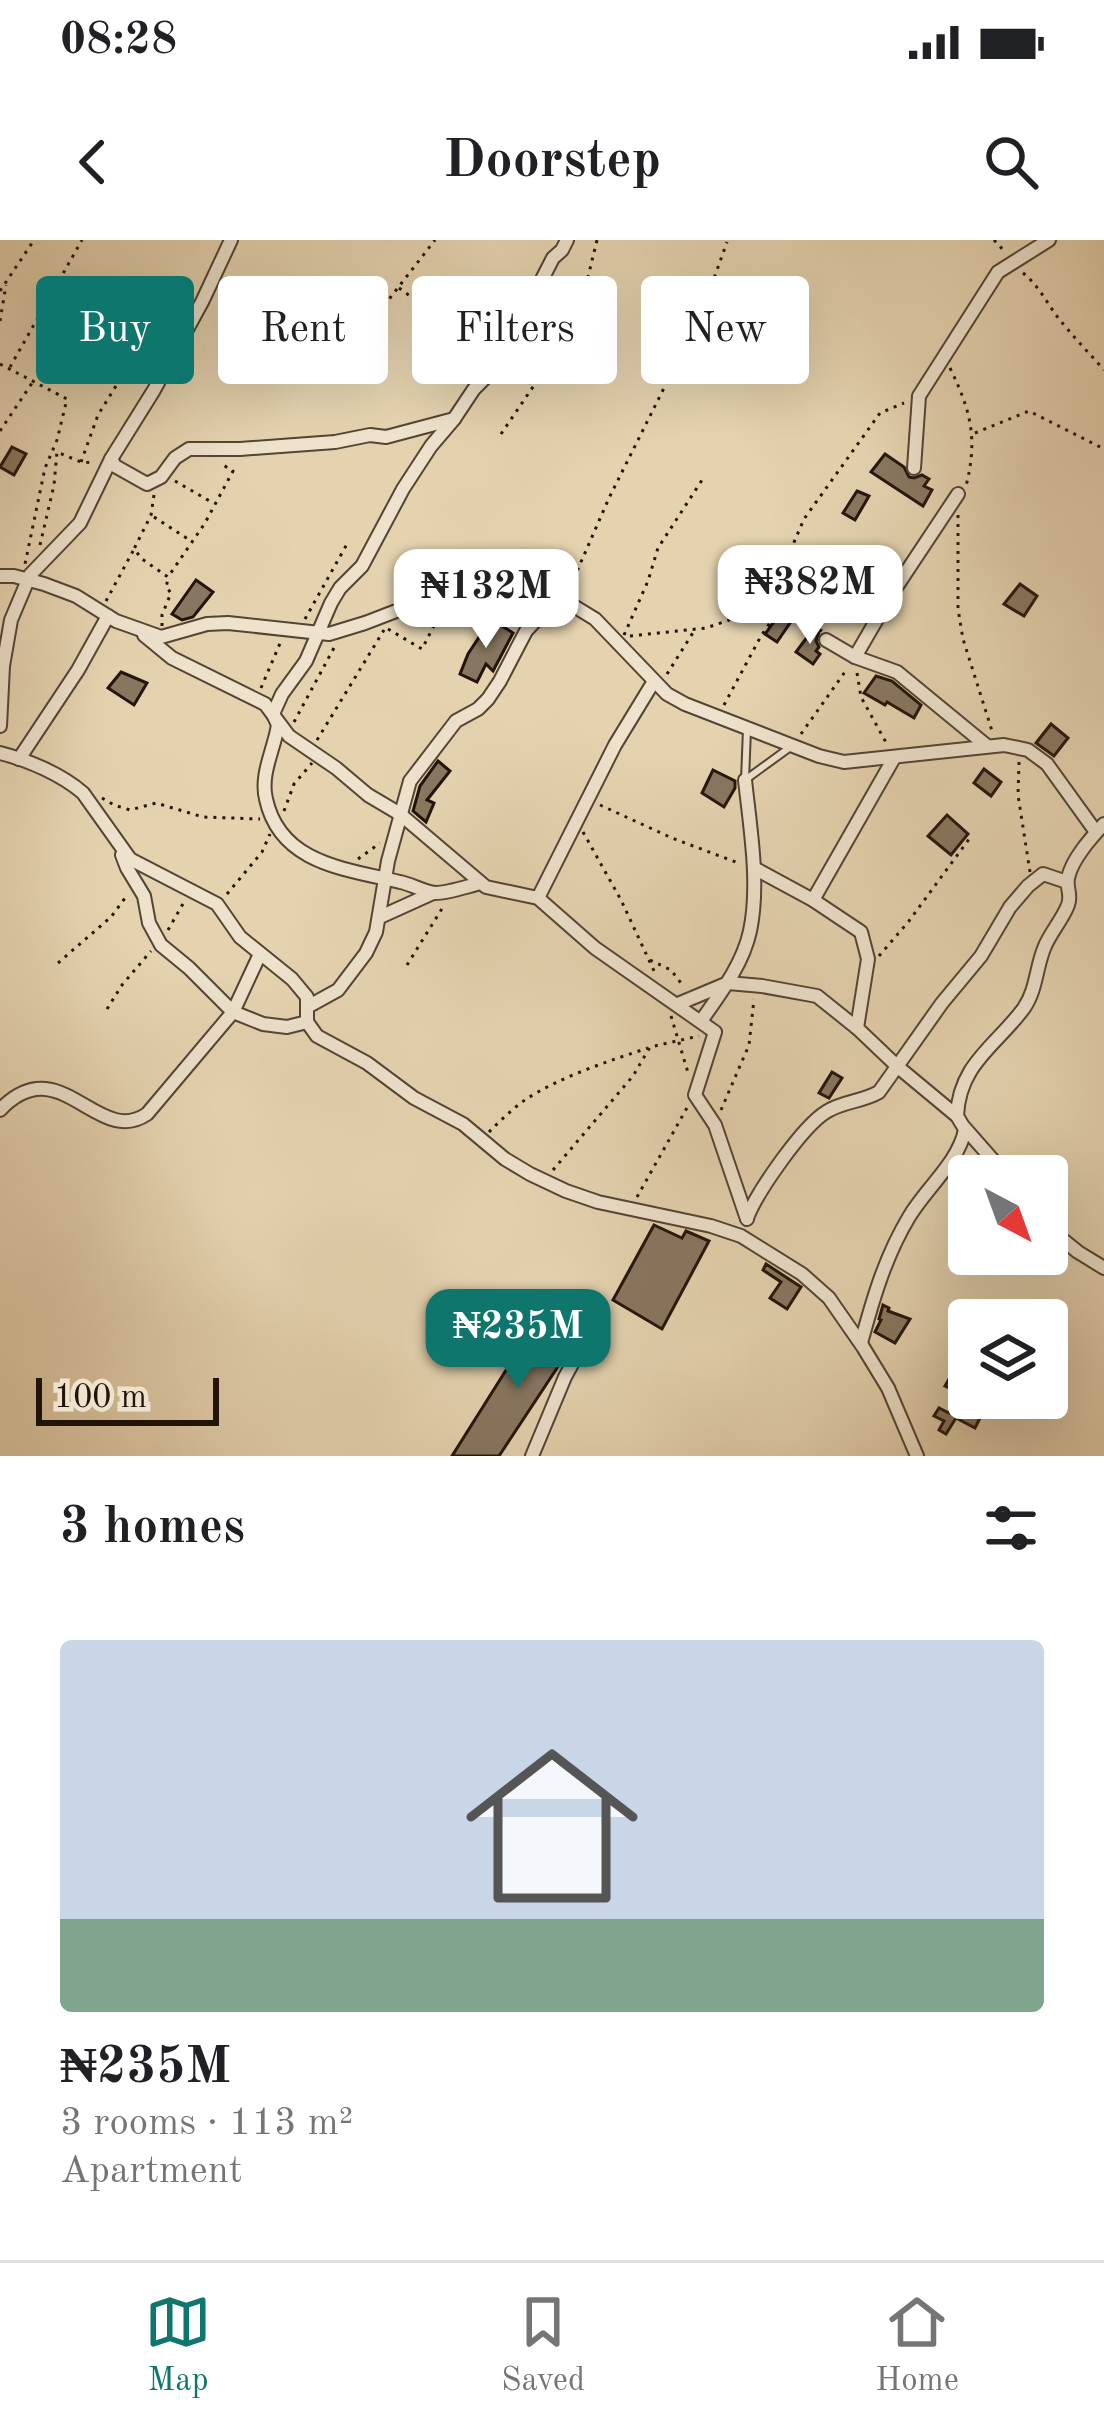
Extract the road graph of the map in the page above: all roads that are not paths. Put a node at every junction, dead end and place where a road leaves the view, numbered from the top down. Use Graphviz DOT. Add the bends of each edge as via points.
graph roads {
  1 [pos="231,240"];
  2 [pos="567,240"];
  3 [pos="1048,240"];
  4 [pos="454,419"];
  5 [pos="110,461"];
  6 [pos="914,468"];
  7 [pos="958,494"];
  8 [pos="0,576"];
  9 [pos="27,577"];
  10 [pos="559,601"];
  11 [pos="104,613"];
  12 [pos="317,634"];
  13 [pos="828,641"];
  14 [pos="160,642"];
  15 [pos="856,657"];
  16 [pos="657,684"];
  17 [pos="273,714"];
  18 [pos="0,726"];
  19 [pos="747,729"];
  20 [pos="792,746"];
  21 [pos="992,746"];
  22 [pos="0,751"];
  23 [pos="895,758"];
  24 [pos="19,759"];
  25 [pos="745,780"];
  26 [pos="400,814"];
  27 [pos="1100,828"];
  28 [pos="121,851"];
  29 [pos="754,868"];
  30 [pos="386,879"];
  31 [pos="1067,882"];
  32 [pos="482,883"];
  33 [pos="433,893"];
  34 [pos="538,898"];
  35 [pos="813,900"];
  36 [pos="380,916"];
  37 [pos="260,954"];
  38 [pos="728,983"];
  39 [pos="678,1004"];
  40 [pos="309,1006"];
  41 [pos="233,1012"];
  42 [pos="701,1021"];
  43 [pos="307,1022"];
  44 [pos="857,1028"];
  45 [pos="898,1067"];
  46 [pos="0,1110"];
  47 [pos="957,1116"];
  48 [pos="965,1130"];
  49 [pos="977,1142"];
  50 [pos="962,1145"];
  51 [pos="988,1155"];
  52 [pos="747,1219"];
  53 [pos="741,1236"];
  54 [pos="1068,1244"];
  55 [pos="1104,1268"];
  56 [pos="601,1311"];
  57 [pos="861,1343"];
  58 [pos="532,1456"];
  59 [pos="917,1456"];
  1 -- 5 [label="street"];
  2 -- 4 [label="street"];
  3 -- 6 [label="street" via="998,272 919,396"];
  4 -- 5 [label="street" via="335,442 189,449 147,484"];
  4 -- 12 [label="street"];
  5 -- 9 [label="street" via="80,523"];
  7 -- 15 [label="street"];
  8 -- 9 [label="street"];
  9 -- 11 [label="street"];
  9 -- 18 [label="street" via="11,620"];
  10 -- 12 [label="street" via="451,590 383,623"];
  10 -- 16 [label="street" via="618,637"];
  10 -- 26 [label="street" via="526,631 488,699 456,721 410,781"];
  11 -- 14 [label="street"];
  11 -- 24 [label="street"];
  12 -- 14 [label="street" via="228,622"];
  12 -- 17 [label="street"];
  13 -- 15 [label="street"];
  14 -- 17 [label="street"];
  15 -- 21 [label="street" via="897,672"];
  16 -- 19 [label="street"];
  16 -- 34 [label="street"];
  17 -- 26 [label="street" via="313,754"];
  17 -- 30 [label="street" via="278,725 264,777 276,824 319,863"];
  19 -- 20 [label="street"];
  19 -- 25 [label="lane"];
  20 -- 23 [label="street" via="844,762"];
  20 -- 25 [label="lane"];
  21 -- 23 [label="street"];
  21 -- 27 [label="street" via="1028,750 1047,764"];
  22 -- 24 [label="street"];
  23 -- 35 [label="street"];
  24 -- 28 [label="street" via="83,794"];
  25 -- 29 [label="street"];
  26 -- 30 [label="street"];
  26 -- 32 [label="street"];
  27 -- 31 [label="street"];
  28 -- 37 [label="street" via="217,904"];
  28 -- 41 [label="street" via="161,945"];
  29 -- 35 [label="street"];
  29 -- 38 [label="street" via="750,932"];
  30 -- 33 [label="street"];
  30 -- 36 [label="street"];
  31 -- 45 [label="street" via="1043,874 1032,882"];
  31 -- 47 [label="street" via="1068,904 1044,947 1032,993 966,1074"];
  32 -- 33 [label="street"];
  32 -- 34 [label="street"];
  33 -- 36 [label="street"];
  34 -- 39 [label="street"];
  35 -- 44 [label="street" via="861,932 868,959"];
  36 -- 40 [label="street" via="352,974"];
  37 -- 40 [label="street"];
  37 -- 41 [label="street"];
  38 -- 39 [label="street"];
  38 -- 42 [label="street"];
  38 -- 44 [label="street" via="818,996"];
  39 -- 42 [label="street"];
  40 -- 43 [label="street"];
  41 -- 43 [label="street" via="263,1024"];
  41 -- 46 [label="street" via="136,1121 47,1089 13,1097"];
  42 -- 52 [label="street" via="716,1032 695,1095 715,1125"];
  43 -- 53 [label="street" via="317,1036 544,1181"];
  44 -- 45 [label="street"];
  45 -- 47 [label="street"];
  45 -- 52 [label="street" via="879,1092 841,1104 810,1126 756,1195"];
  47 -- 48 [label="street"];
  48 -- 49 [label="street"];
  48 -- 50 [label="street"];
  49 -- 50 [label="street"];
  49 -- 51 [label="street"];
  50 -- 57 [label="street" via="888,1256"];
  52 -- 53 [label="street"];
  53 -- 57 [label="street" via="816,1285"];
  54 -- 55 [label="street"];
  56 -- 58 [label="street"];
  57 -- 59 [label="street"];
}
